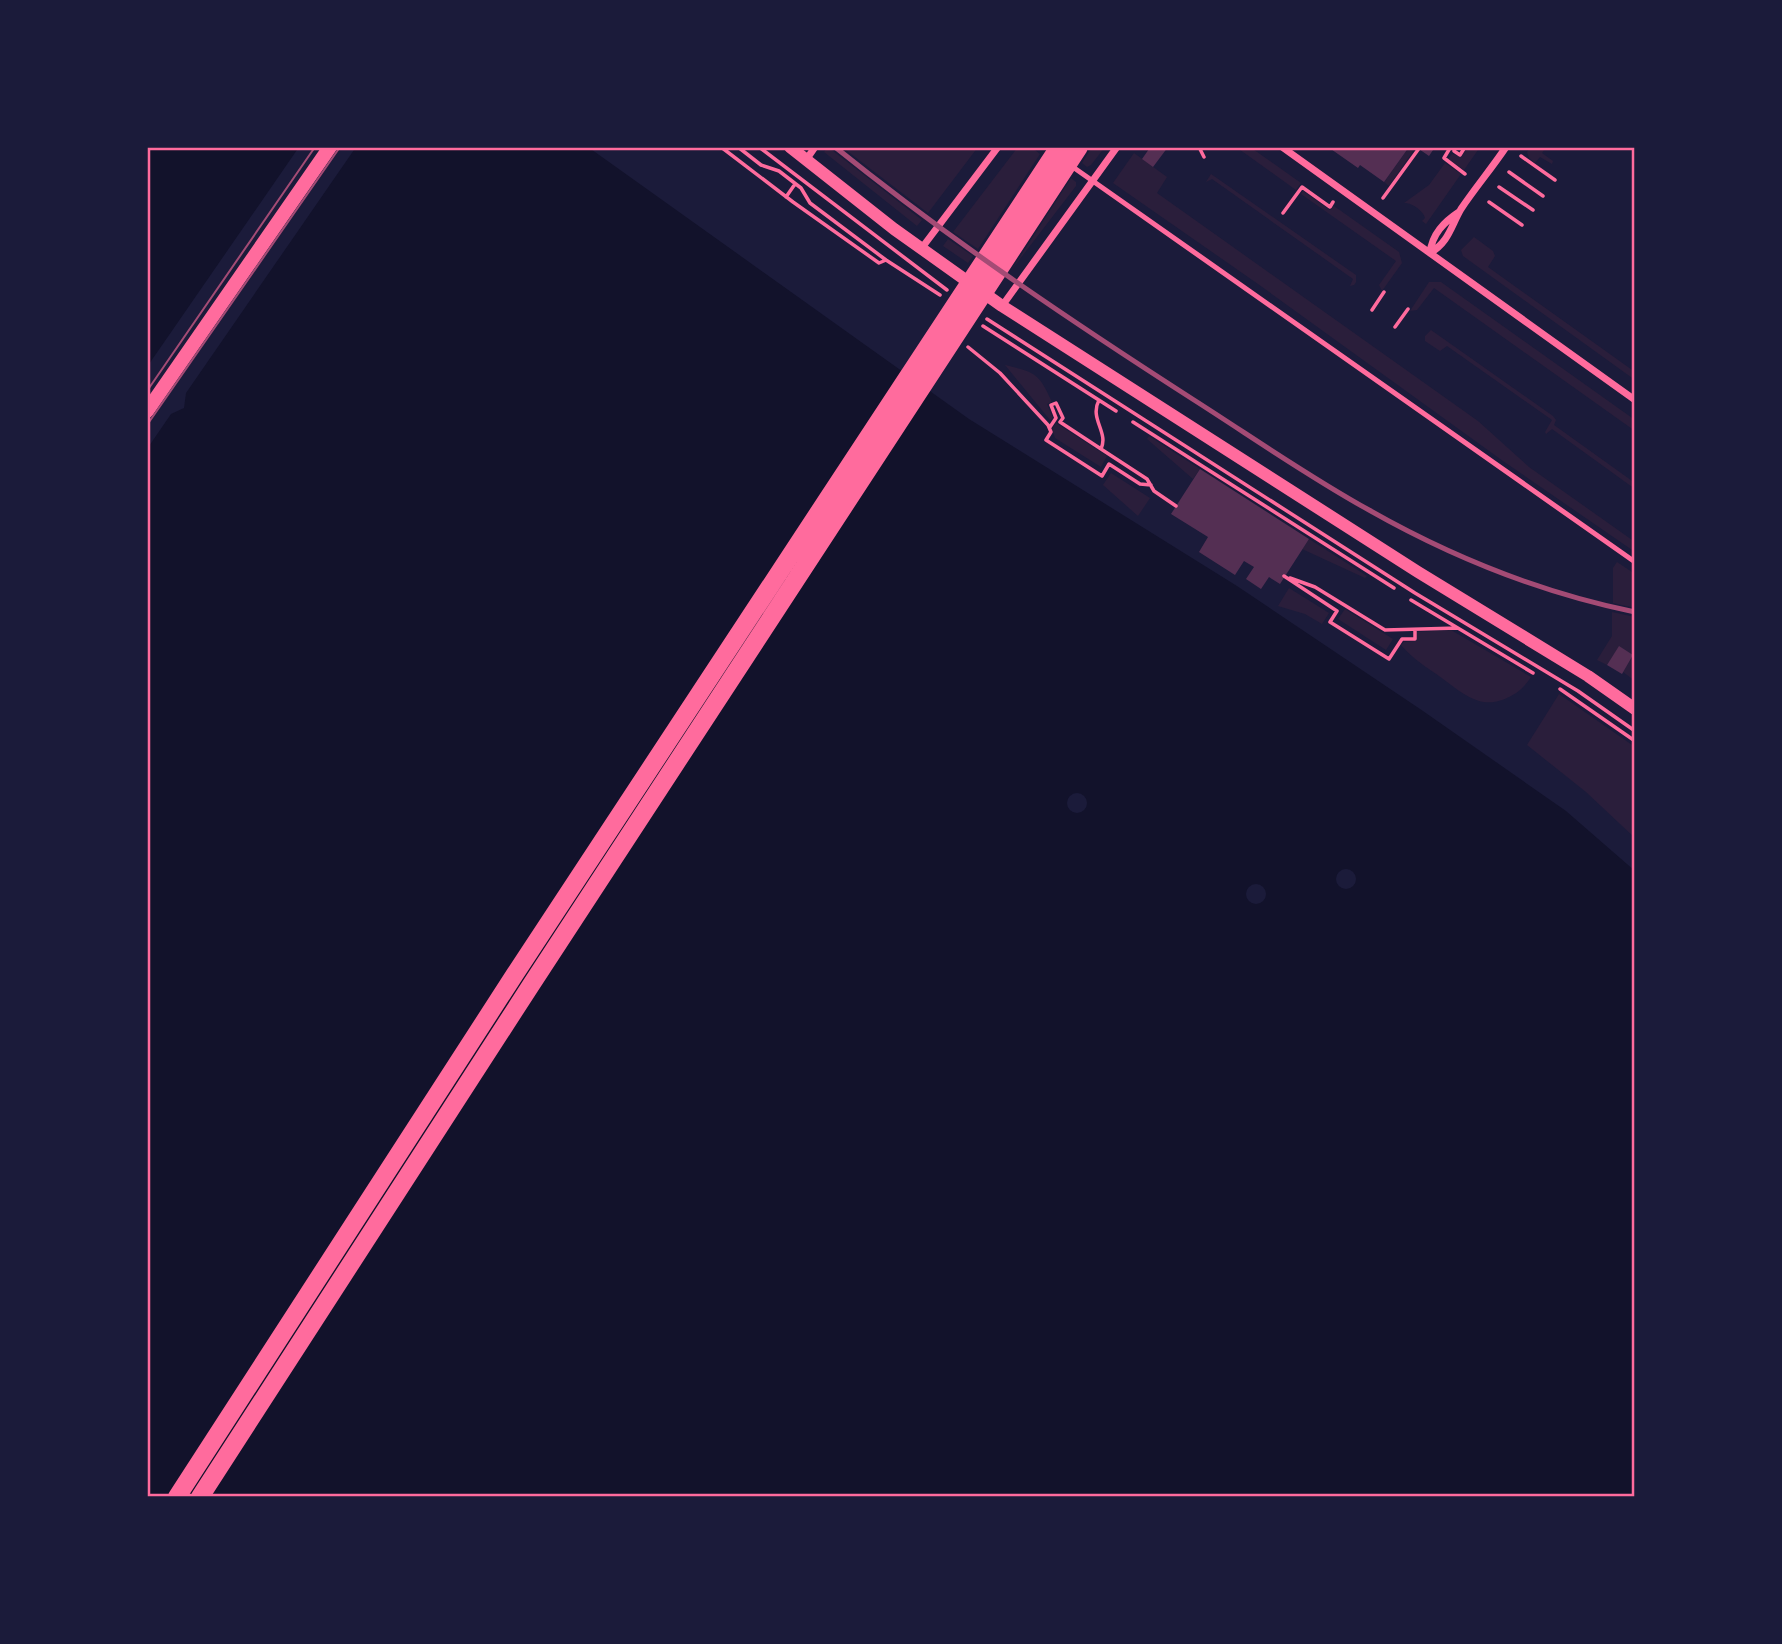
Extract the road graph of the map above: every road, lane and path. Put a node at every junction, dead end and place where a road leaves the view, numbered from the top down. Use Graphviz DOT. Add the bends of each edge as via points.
graph roads {
  1 [pos="330,147"];
  2 [pos="721,147"];
  3 [pos="738,147"];
  4 [pos="759,147"];
  5 [pos="790,147"];
  6 [pos="816,147"];
  7 [pos="998,147"];
  8 [pos="1046,147"];
  9 [pos="1059,147"];
  10 [pos="1079,147"];
  11 [pos="1117,147"];
  12 [pos="1199,147"];
  13 [pos="1282,147"];
  14 [pos="1420,147"];
  15 [pos="1465,147"];
  16 [pos="1507,147"];
  17 [pos="1452,149"];
  18 [pos="1521,156"];
  19 [pos="1204,157"];
  20 [pos="806,160"];
  21 [pos="1509,172"];
  22 [pos="1465,174"];
  23 [pos="1555,180"];
  24 [pos="1092,182"];
  25 [pos="795,184"];
  26 [pos="1499,187"];
  27 [pos="1543,196"];
  28 [pos="785,198"];
  29 [pos="1383,198"];
  30 [pos="1333,202"];
  31 [pos="1489,202"];
  32 [pos="1533,210"];
  33 [pos="1283,213"];
  34 [pos="1522,225"];
  35 [pos="921,249"];
  36 [pos="1430,253"];
  37 [pos="886,260"];
  38 [pos="949,292"];
  39 [pos="1384,292"];
  40 [pos="945,299"];
  41 [pos="1002,306"];
  42 [pos="1408,309"];
  43 [pos="1372,310"];
  44 [pos="982,315"];
  45 [pos="978,322"];
  46 [pos="1395,327"];
  47 [pos="963,344"];
  48 [pos="1099,400"];
  49 [pos="1635,400"];
  50 [pos="147,411"];
  51 [pos="1116,411"];
  52 [pos="1133,422"];
  53 [pos="1050,428"];
  54 [pos="1101,449"];
  55 [pos="1151,485"];
  56 [pos="1177,506"];
  57 [pos="1635,562"];
  58 [pos="1394,588"];
  59 [pos="1411,600"];
  60 [pos="1458,628"];
  61 [pos="1415,630"];
  62 [pos="1533,673"];
  63 [pos="1560,689"];
  64 [pos="1635,709"];
  65 [pos="1635,731"];
  66 [pos="1635,741"];
  67 [pos="177,1497"];
  68 [pos="200,1497"];
  1 -- 50 [label="main road"];
  2 -- 28 [label="path"];
  3 -- 25 [label="path"];
  4 -- 38 [label="path"];
  5 -- 20 [label="street"];
  6 -- 20 [label="street"];
  7 -- 35 [label="street"];
  8 -- 24 [label="lane"];
  9 -- 67 [label="main road"];
  10 -- 68 [label="main road"];
  11 -- 24 [label="street"];
  12 -- 19 [label="path"];
  13 -- 36 [label="street"];
  14 -- 29 [label="path"];
  15 -- 17 [label="path" via="1460,155"];
  16 -- 36 [label="street" via="1460,212 1436,234"];
  17 -- 22 [label="path" via="1444,158"];
  18 -- 23 [label="path"];
  20 -- 35 [label="street"];
  21 -- 27 [label="path"];
  24 -- 41 [label="street"];
  24 -- 57 [label="lane"];
  25 -- 28 [label="path"];
  25 -- 37 [label="path" via="806,192 810,203"];
  26 -- 32 [label="path"];
  28 -- 37 [label="path" via="876,261"];
  30 -- 33 [label="path" via="1330,207 1302,187"];
  31 -- 34 [label="path"];
  35 -- 41 [label="street"];
  36 -- 49 [label="street"];
  37 -- 40 [label="path"];
  39 -- 43 [label="path"];
  41 -- 64 [label="street"];
  42 -- 46 [label="path"];
  44 -- 65 [label="path"];
  45 -- 48 [label="path"];
  47 -- 53 [label="path" via="1000,373"];
  48 -- 51 [label="path"];
  48 -- 54 [label="path" via="1095,413"];
  52 -- 58 [label="path"];
  53 -- 54 [label="path" via="1056,418 1051,405 1056,404 1063,418 1060,422"];
  53 -- 55 [label="path" via="1046,440 1102,476 1109,464 1136,482"];
  54 -- 55 [label="path"];
  55 -- 56 [label="path"];
  59 -- 60 [label="path"];
  60 -- 61 [label="path"];
  60 -- 62 [label="path"];
  61 -- 61 [label="path" via="1383,629 1315,587 1284,576 1337,611 1330,622 1389,659 1402,639 1415,639"];
  63 -- 66 [label="path"];
}
